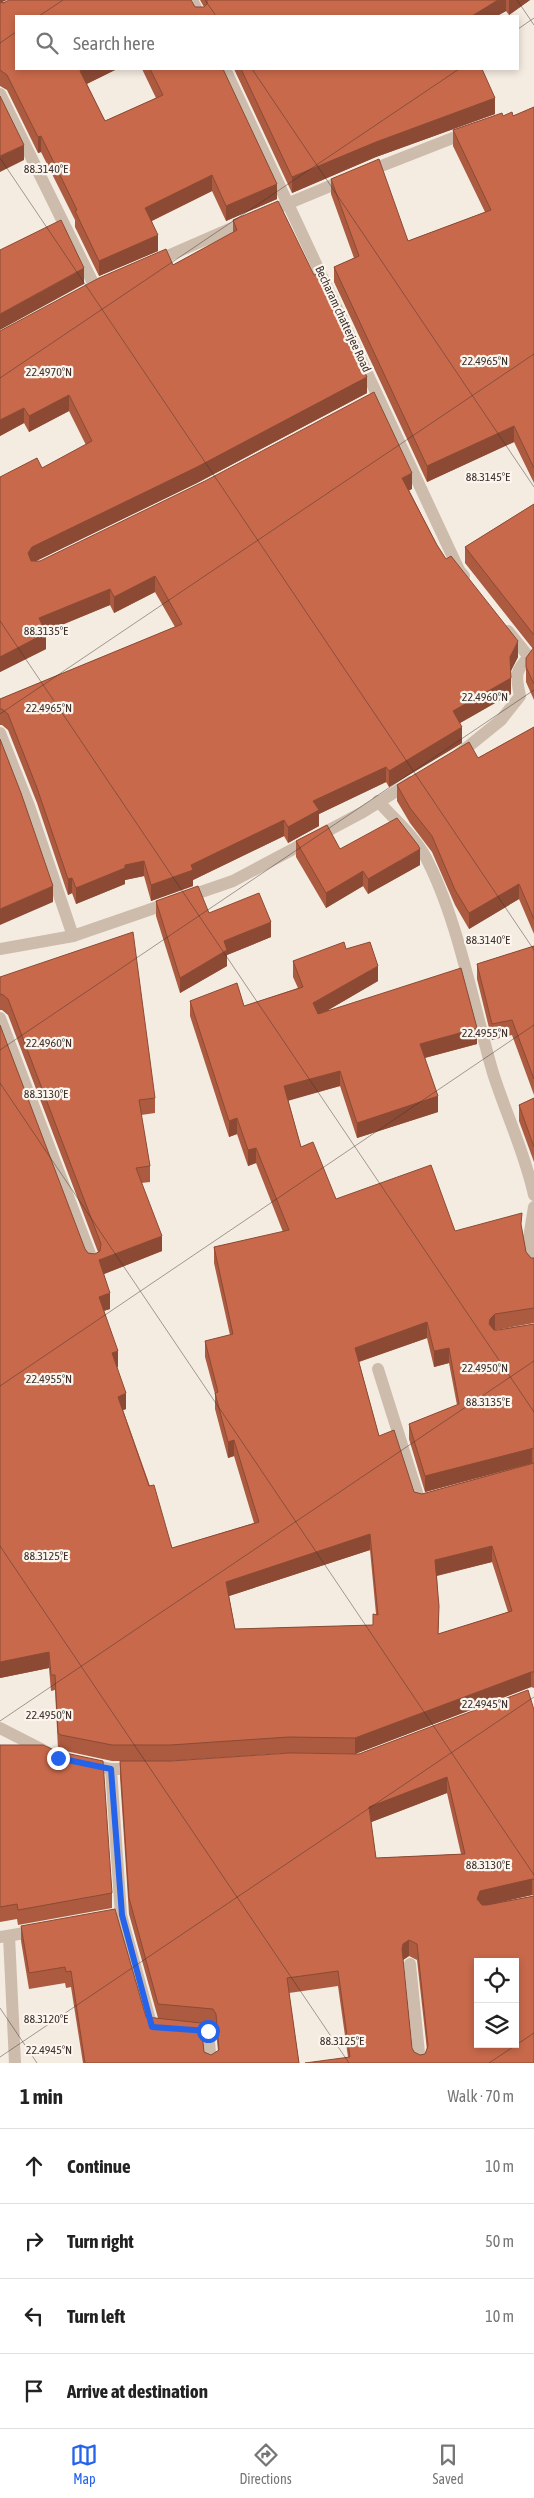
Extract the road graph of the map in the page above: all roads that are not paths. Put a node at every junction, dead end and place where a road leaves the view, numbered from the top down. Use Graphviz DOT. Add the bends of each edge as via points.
graph roads {
  1 [pos="192,0"];
  2 [pos="200,15"];
  3 [pos="225,70"];
  4 [pos="0,94"];
  5 [pos="479,128"];
  6 [pos="289,203"];
  7 [pos="139,268"];
  8 [pos="95,288"];
  9 [pos="471,584"];
  10 [pos="500,621"];
  11 [pos="531,655"];
  12 [pos="0,733"];
  13 [pos="450,759"];
  14 [pos="426,773"];
  15 [pos="378,801"];
  16 [pos="73,936"];
  17 [pos="0,949"];
  18 [pos="0,1018"];
  19 [pos="534,1195"];
  20 [pos="534,1206"];
  21 [pos="93,1262"];
  22 [pos="534,1266"];
  23 [pos="378,1369"];
  24 [pos="439,1497"];
  25 [pos="0,1728"];
  26 [pos="58,1758"];
  27 [pos="75,1762"];
  28 [pos="111,1769"];
  29 [pos="150,1769"];
  30 [pos="122,1915"];
  31 [pos="84,1922"];
  32 [pos="46,1929"];
  33 [pos="4,1937"];
  34 [pos="410,1964"];
  35 [pos="15,2063"];
  36 [pos="211,2063"];
  37 [pos="420,2063"];
  1 -- 2 [label="street"];
  3 -- 6 [label="street, Becharam chatterjee Road"];
  4 -- 8 [label="street"];
  5 -- 6 [label="street"];
  6 -- 7 [label="street"];
  6 -- 9 [label="street, Becharam chatterjee Road" via="374,399 460,570"];
  10 -- 11 [label="street"];
  11 -- 13 [label="street" via="517,669 520,696 501,720 466,750"];
  12 -- 16 [label="street" via="29,806"];
  14 -- 15 [label="street"];
  15 -- 16 [label="street" via="233,882"];
  15 -- 19 [label="street" via="424,854 438,884 504,1108 528,1169"];
  16 -- 17 [label="street"];
  18 -- 21 [label="street"];
  20 -- 22 [label="street" via="529,1238"];
  23 -- 24 [label="street" via="420,1502"];
  25 -- 26 [label="street"];
  27 -- 28 [label="street"];
  28 -- 29 [label="street"];
  28 -- 30 [label="street"];
  30 -- 31 [label="street"];
  30 -- 36 [label="street" via="152,2027 208,2031"];
  32 -- 33 [label="street"];
  33 -- 35 [label="street"];
  34 -- 37 [label="street"];
}
